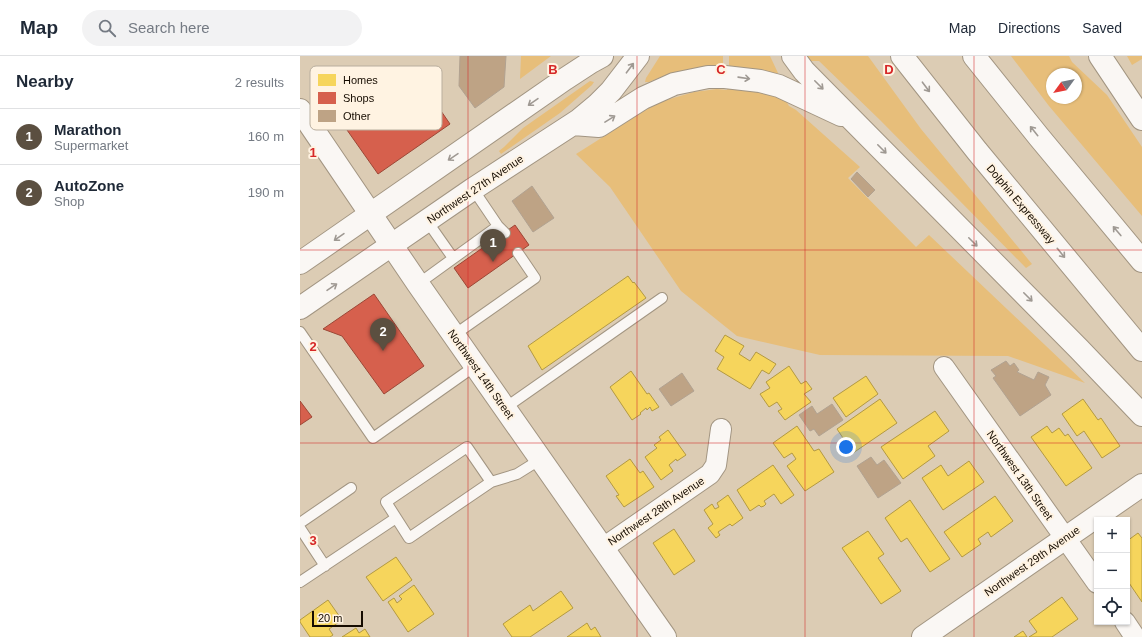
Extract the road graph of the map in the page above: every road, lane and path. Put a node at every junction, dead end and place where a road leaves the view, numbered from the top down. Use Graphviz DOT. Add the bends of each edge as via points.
graph roads {
  1 [pos="570,56"];
  2 [pos="602,56"];
  3 [pos="638,56"];
  4 [pos="793,56"];
  5 [pos="902,56"];
  6 [pos="974,56"];
  7 [pos="1100,56"];
  8 [pos="565,79"];
  9 [pos="1142,120"];
  10 [pos="855,121"];
  11 [pos="303,122"];
  12 [pos="573,124"];
  13 [pos="474,190"];
  14 [pos="371,215"];
  15 [pos="427,221"];
  16 [pos="392,246"];
  17 [pos="518,253"];
  18 [pos="453,258"];
  19 [pos="1142,261"];
  20 [pos="300,264"];
  21 [pos="418,284"];
  22 [pos="662,298"];
  23 [pos="300,308"];
  24 [pos="300,332"];
  25 [pos="454,335"];
  26 [pos="1142,350"];
  27 [pos="475,366"];
  28 [pos="944,367"];
  29 [pos="505,408"];
  30 [pos="1142,415"];
  31 [pos="720,428"];
  32 [pos="541,459"];
  33 [pos="491,482"];
  34 [pos="1142,485"];
  35 [pos="351,488"];
  36 [pos="396,518"];
  37 [pos="300,523"];
  38 [pos="300,528"];
  39 [pos="1065,538"];
  40 [pos="603,548"];
  41 [pos="325,566"];
  42 [pos="1094,579"];
  43 [pos="300,582"];
  44 [pos="1127,625"];
  45 [pos="665,637"];
  46 [pos="923,637"];
  47 [pos="1135,637"];
  1 -- 8 [label="main road"];
  2 -- 8 [label="main road"];
  12 -- 3 [label="main road, Northwest 27th Avenue, one-way" via="611,91"];
  4 -- 10 [label="main road, one-way" via="804,71"];
  5 -- 26 [label="main road, Dolphin Expressway, one-way"];
  19 -- 6 [label="main road, one-way"];
  7 -- 9 [label="main road"];
  8 -- 14 [label="main road, one-way"];
  12 -- 10 [label="main road, one-way" via="599,126 643,98 667,87 708,77 760,81 779,86"];
  10 -- 30 [label="main road, one-way"];
  11 -- 14 [label="main road, Northwest 14th Street"];
  12 -- 13 [label="main road, Northwest 27th Avenue"];
  13 -- 15 [label="main road, Northwest 27th Avenue"];
  13 -- 18 [label="lane" via="501,229"];
  14 -- 16 [label="main road, Northwest 14th Street"];
  14 -- 20 [label="main road, one-way"];
  15 -- 16 [label="main road, Northwest 27th Avenue"];
  15 -- 18 [label="lane"];
  16 -- 21 [label="main road, Northwest 14th Street"];
  23 -- 16 [label="main road, Northwest 27th Avenue, one-way"];
  17 -- 25 [label="lane" via="535,278"];
  18 -- 21 [label="lane"];
  21 -- 25 [label="main road, Northwest 14th Street"];
  22 -- 29 [label="lane"];
  24 -- 27 [label="lane" via="373,438"];
  25 -- 27 [label="main road, Northwest 14th Street"];
  27 -- 29 [label="main road, Northwest 14th Street"];
  28 -- 39 [label="street, Northwest 13th Street"];
  29 -- 32 [label="main road, Northwest 14th Street"];
  31 -- 40 [label="street, Northwest 28th Avenue" via="716,465 710,474"];
  32 -- 33 [label="lane" via="517,474"];
  32 -- 40 [label="main road, Northwest 14th Street"];
  33 -- 36 [label="lane" via="409,538"];
  33 -- 36 [label="lane" via="467,447 386,502"];
  34 -- 39 [label="main road, Northwest 29th Avenue"];
  35 -- 37 [label="lane"];
  36 -- 41 [label="lane"];
  38 -- 41 [label="lane"];
  39 -- 42 [label="street, Northwest 13th Street"];
  39 -- 46 [label="main road, Northwest 29th Avenue"];
  40 -- 45 [label="main road, Northwest 14th Street"];
  41 -- 43 [label="lane"];
  44 -- 47 [label="street"];
}
